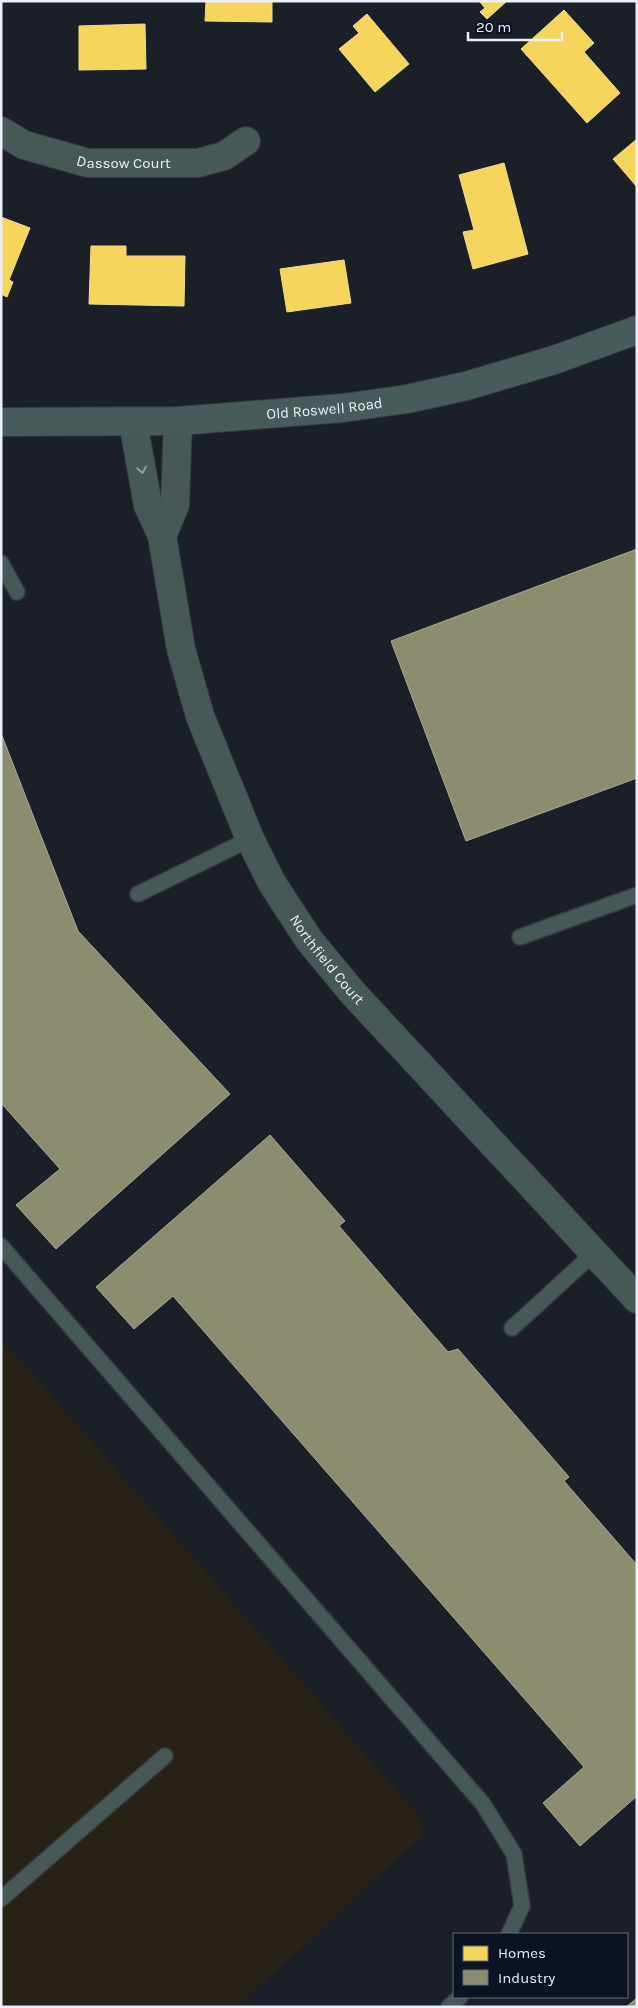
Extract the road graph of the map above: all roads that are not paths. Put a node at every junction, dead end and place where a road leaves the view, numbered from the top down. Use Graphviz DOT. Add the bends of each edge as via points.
graph roads {
  1 [pos="1,131"];
  2 [pos="246,141"];
  3 [pos="637,330"];
  4 [pos="178,420"];
  5 [pos="1,422"];
  6 [pos="132,422"];
  7 [pos="162,536"];
  8 [pos="1,563"];
  9 [pos="17,592"];
  10 [pos="250,839"];
  11 [pos="138,894"];
  12 [pos="637,895"];
  13 [pos="520,937"];
  14 [pos="1,1246"];
  15 [pos="594,1253"];
  16 [pos="637,1299"];
  17 [pos="512,1328"];
  18 [pos="165,1756"];
  19 [pos="1,1899"];
  20 [pos="509,1933"];
  21 [pos="459,1998"];
  22 [pos="449,2007"];
  1 -- 2 [label="street, Dassow Court" via="24,145 88,163 198,163 224,156"];
  3 -- 4 [label="street, Old Roswell Road" via="554,360 466,386 407,399 342,408"];
  4 -- 6 [label="street, Old Roswell Road"];
  4 -- 7 [label="street" via="175,505"];
  5 -- 6 [label="street, Old Roswell Road"];
  6 -- 7 [label="street, Northfield Court, one-way" via="148,505"];
  7 -- 10 [label="street, Northfield Court" via="181,650 200,716"];
  8 -- 9 [label="lane"];
  10 -- 11 [label="lane"];
  10 -- 15 [label="street, Northfield Court" via="272,883 309,940 352,992"];
  12 -- 13 [label="lane"];
  14 -- 20 [label="lane" via="483,1804 514,1854 522,1906"];
  15 -- 16 [label="street, Northfield Court"];
  15 -- 17 [label="lane"];
  18 -- 19 [label="lane"];
  21 -- 22 [label="lane"];
}
